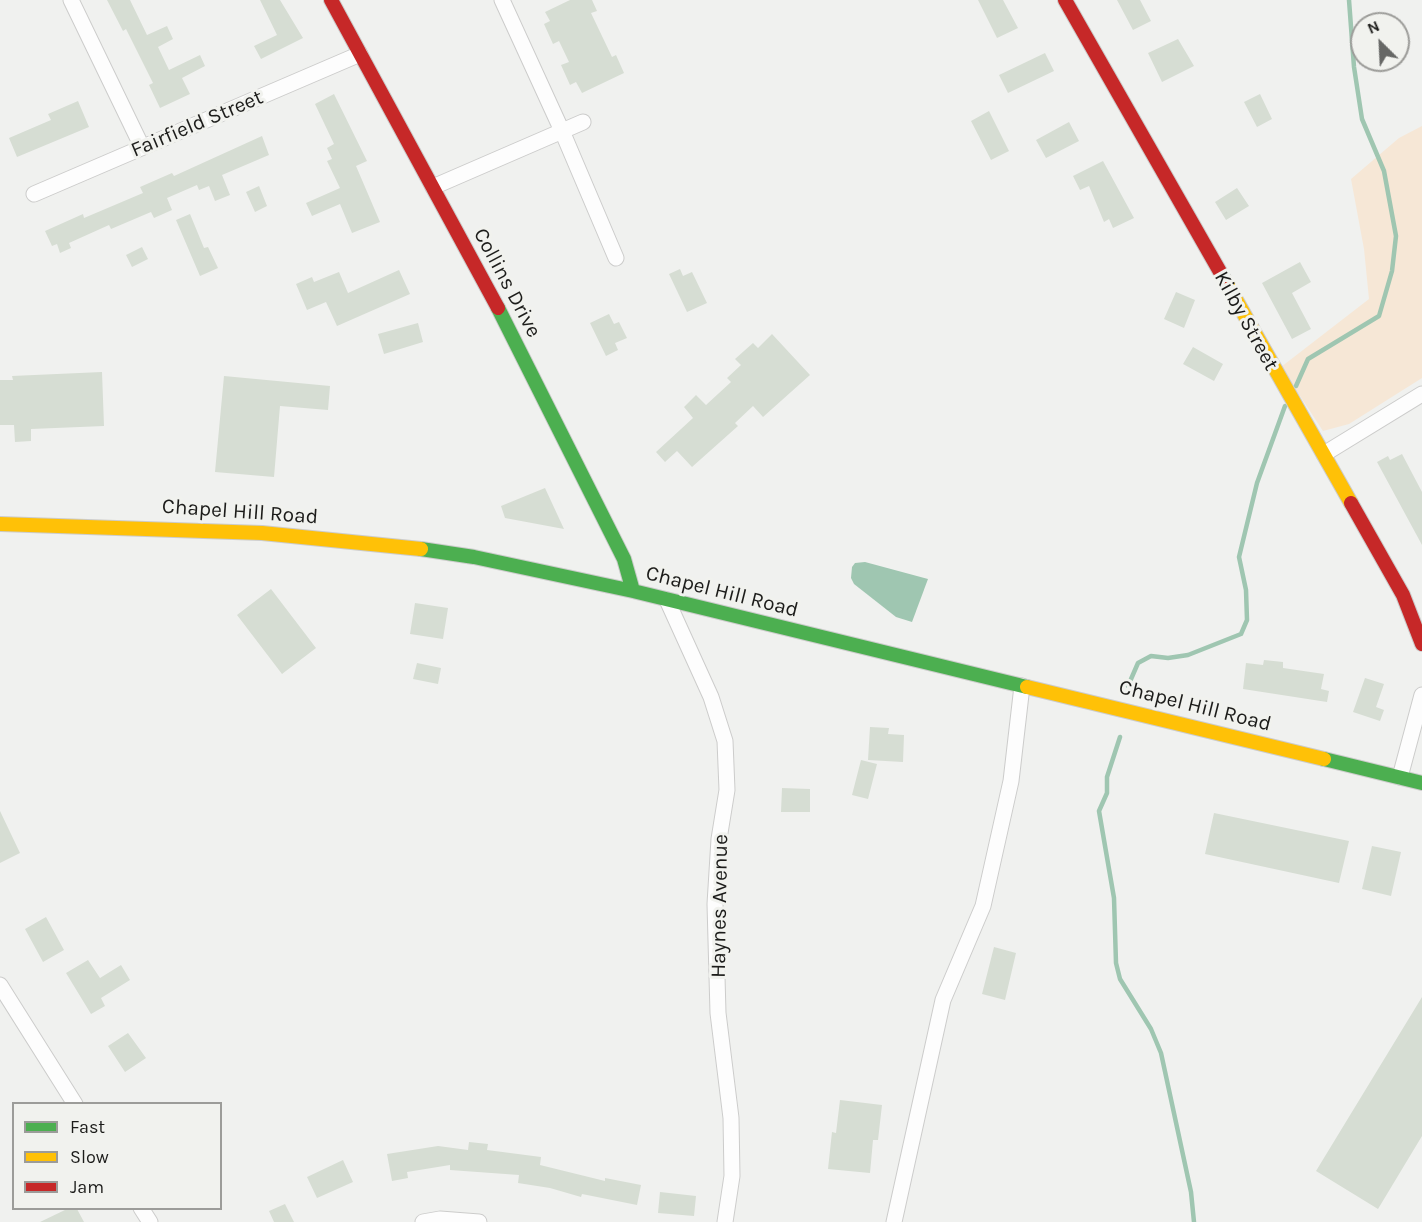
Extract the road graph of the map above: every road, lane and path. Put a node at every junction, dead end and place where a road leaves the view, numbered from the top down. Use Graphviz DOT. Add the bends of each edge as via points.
graph roads {
  1 [pos="71,0"];
  2 [pos="331,0"];
  3 [pos="502,0"];
  4 [pos="1065,0"];
  5 [pos="360,54"];
  6 [pos="582,122"];
  7 [pos="562,131"];
  8 [pos="142,147"];
  9 [pos="433,187"];
  10 [pos="34,194"];
  11 [pos="616,258"];
  12 [pos="1422,394"];
  13 [pos="1324,454"];
  14 [pos="0,524"];
  15 [pos="633,591"];
  16 [pos="667,600"];
  17 [pos="1422,644"];
  18 [pos="1022,686"];
  19 [pos="1422,695"];
  20 [pos="1400,777"];
  21 [pos="1422,783"];
  22 [pos="0,985"];
  23 [pos="74,1102"];
  24 [pos="423,1222"];
  25 [pos="479,1222"];
  26 [pos="725,1222"];
  27 [pos="894,1222"];
  1 -- 8 [label="street"];
  2 -- 5 [label="main road, Collins Drive"];
  3 -- 7 [label="street"];
  4 -- 13 [label="main road, Kilby Street"];
  5 -- 8 [label="street, Fairfield Street"];
  5 -- 9 [label="main road, Collins Drive"];
  6 -- 7 [label="street"];
  7 -- 9 [label="street"];
  7 -- 11 [label="street"];
  8 -- 10 [label="street, Fairfield Street"];
  9 -- 15 [label="main road, Collins Drive" via="581,471 624,559"];
  12 -- 13 [label="street"];
  13 -- 17 [label="main road, Kilby Street" via="1403,595"];
  14 -- 15 [label="main road, Chapel Hill Road" via="168,528 382,543 481,558"];
  15 -- 16 [label="main road, Chapel Hill Road"];
  16 -- 18 [label="main road, Chapel Hill Road"];
  16 -- 26 [label="street, Haynes Avenue" via="711,697 724,741 727,790 715,904 718,1013 731,1118 732,1176"];
  18 -- 20 [label="main road, Chapel Hill Road"];
  18 -- 27 [label="street" via="1011,781 983,906 943,1000"];
  19 -- 20 [label="street"];
  20 -- 21 [label="main road, Chapel Hill Road"];
  22 -- 23 [label="street"];
  24 -- 25 [label="street"];
}
